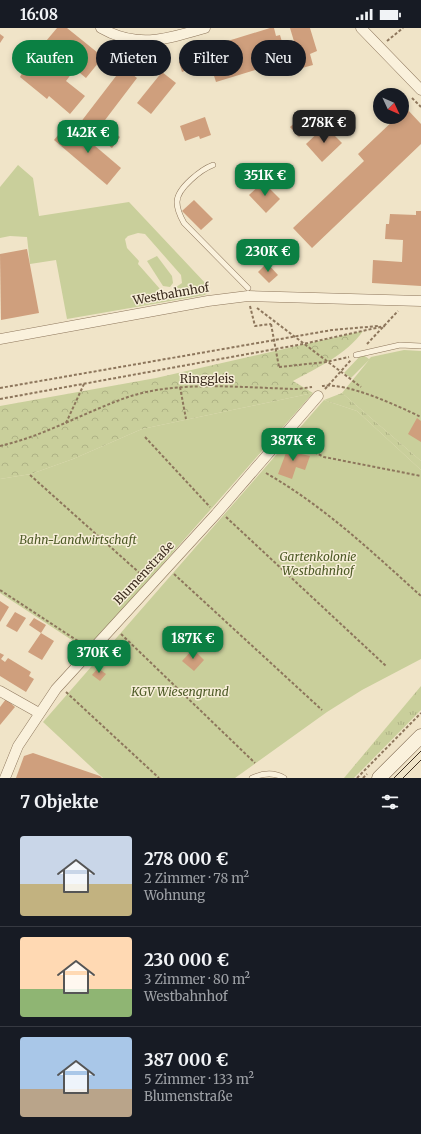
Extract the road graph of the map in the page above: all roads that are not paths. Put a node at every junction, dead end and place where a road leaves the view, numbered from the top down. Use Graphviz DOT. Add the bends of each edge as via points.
graph roads {
  1 [pos="101,28"];
  2 [pos="205,28"];
  3 [pos="361,28"];
  4 [pos="421,90"];
  5 [pos="213,165"];
  6 [pos="248,288"];
  7 [pos="421,302"];
  8 [pos="0,339"];
  9 [pos="421,346"];
  10 [pos="356,355"];
  11 [pos="316,391"];
  12 [pos="0,691"];
  13 [pos="39,713"];
  14 [pos="421,736"];
  15 [pos="5,778"];
  16 [pos="252,778"];
  17 [pos="284,778"];
  18 [pos="379,778"];
  1 -- 2 [label="street" via="116,36 152,41"];
  3 -- 4 [label="street"];
  5 -- 6 [label="lane" via="204,168 188,182 179,194 178,211 184,222"];
  7 -- 8 [label="street, Westbahnhof" via="248,296"];
  9 -- 10 [label="lane" via="400,345"];
  11 -- 13 [label="street, Blumenstraße" via="283,437 218,512 59,685"];
  12 -- 13 [label="street"];
  13 -- 15 [label="street, Blumenstraße" via="18,746"];
  14 -- 18 [label="main road"];
  16 -- 17 [label="lane" via="276,774"];
}
